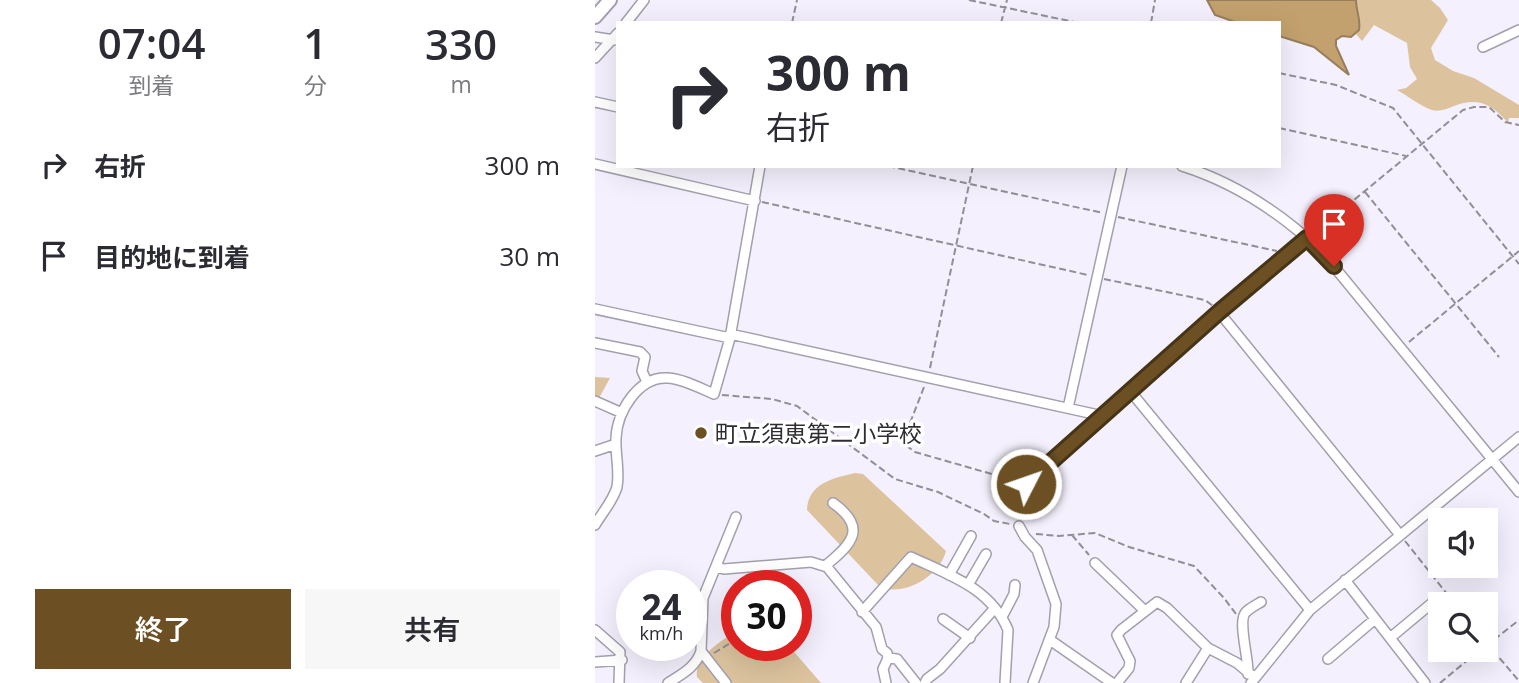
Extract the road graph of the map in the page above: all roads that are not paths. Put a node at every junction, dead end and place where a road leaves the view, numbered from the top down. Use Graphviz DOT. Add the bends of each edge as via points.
graph roads {
  1 [pos="610,0"];
  2 [pos="644,0"];
  3 [pos="595,17"];
  4 [pos="628,21"];
  5 [pos="1519,30"];
  6 [pos="595,37"];
  7 [pos="616,38"];
  8 [pos="1483,47"];
  9 [pos="595,59"];
  10 [pos="595,102"];
  11 [pos="616,107"];
  12 [pos="595,164"];
  13 [pos="760,168"];
  14 [pos="1122,168"];
  15 [pos="1187,168"];
  16 [pos="755,201"];
  17 [pos="1307,238"];
  18 [pos="595,309"];
  19 [pos="1219,312"];
  20 [pos="730,336"];
  21 [pos="595,343"];
  22 [pos="647,382"];
  23 [pos="1131,392"];
  24 [pos="595,401"];
  25 [pos="1068,408"];
  26 [pos="622,413"];
  27 [pos="1103,416"];
  28 [pos="1519,437"];
  29 [pos="616,444"];
  30 [pos="595,451"];
  31 [pos="1492,460"];
  32 [pos="1026,484"];
  33 [pos="1519,492"];
  34 [pos="833,503"];
  35 [pos="736,517"];
  36 [pos="595,523"];
  37 [pos="1020,528"];
  38 [pos="1400,535"];
  39 [pos="971,536"];
  40 [pos="986,554"];
  41 [pos="1095,563"];
  42 [pos="825,566"];
  43 [pos="716,567"];
  44 [pos="949,575"];
  45 [pos="1345,580"];
  46 [pos="968,584"];
  47 [pos="1015,585"];
  48 [pos="707,588"];
  49 [pos="1261,602"];
  50 [pos="1428,606"];
  51 [pos="1310,610"];
  52 [pos="1145,611"];
  53 [pos="862,612"];
  54 [pos="999,613"];
  55 [pos="943,619"];
  56 [pos="1375,619"];
  57 [pos="595,630"];
  58 [pos="969,638"];
  59 [pos="1390,638"];
  60 [pos="1050,640"];
  61 [pos="616,647"];
  62 [pos="1208,648"];
  63 [pos="888,657"];
  64 [pos="707,658"];
  65 [pos="1328,659"];
  66 [pos="616,660"];
  67 [pos="622,661"];
  68 [pos="698,661"];
  69 [pos="595,662"];
  70 [pos="1251,679"];
  71 [pos="618,683"];
  72 [pos="668,683"];
  73 [pos="726,683"];
  74 [pos="886,683"];
  75 [pos="916,683"];
  76 [pos="925,683"];
  77 [pos="1005,683"];
  78 [pos="1033,683"];
  79 [pos="1114,683"];
  80 [pos="1186,683"];
  81 [pos="1425,683"];
  1 -- 3 [label="highway"];
  2 -- 4 [label="street"];
  5 -- 8 [label="street"];
  6 -- 7 [label="street"];
  7 -- 9 [label="street"];
  10 -- 11 [label="street"];
  12 -- 16 [label="street"];
  13 -- 16 [label="street"];
  14 -- 25 [label="street"];
  15 -- 17 [label="street" via="1248,194"];
  16 -- 20 [label="street"];
  17 -- 19 [label="street"];
  17 -- 31 [label="street"];
  18 -- 20 [label="street"];
  19 -- 23 [label="street"];
  19 -- 38 [label="street"];
  20 -- 22 [label="street" via="714,394 665,377"];
  20 -- 25 [label="street"];
  21 -- 22 [label="street" via="640,352 645,357 642,371"];
  22 -- 26 [label="street"];
  23 -- 27 [label="street"];
  23 -- 51 [label="street"];
  24 -- 26 [label="street"];
  25 -- 27 [label="street"];
  26 -- 29 [label="street"];
  27 -- 32 [label="street"];
  28 -- 31 [label="street"];
  29 -- 30 [label="street"];
  29 -- 36 [label="street" via="617,487"];
  31 -- 33 [label="street"];
  31 -- 38 [label="street"];
  34 -- 42 [label="street" via="846,512 855,527 849,542"];
  35 -- 43 [label="street"];
  37 -- 60 [label="street" via="1037,550 1056,604"];
  38 -- 45 [label="street"];
  39 -- 44 [label="street"];
  40 -- 46 [label="street"];
  41 -- 52 [label="street"];
  42 -- 43 [label="street" via="811,562"];
  42 -- 53 [label="street"];
  43 -- 48 [label="street"];
  44 -- 46 [label="street"];
  44 -- 53 [label="street" via="911,557"];
  45 -- 51 [label="street"];
  45 -- 56 [label="street"];
  46 -- 54 [label="street"];
  47 -- 54 [label="street" via="1014,594"];
  49 -- 70 [label="street" via="1245,612 1241,621"];
  50 -- 59 [label="street"];
  51 -- 70 [label="street"];
  52 -- 62 [label="street" via="1157,602"];
  52 -- 79 [label="street" via="1117,635 1131,661"];
  53 -- 63 [label="street" via="876,627"];
  54 -- 58 [label="street"];
  54 -- 77 [label="street" via="1008,630"];
  55 -- 58 [label="street"];
  56 -- 59 [label="street"];
  56 -- 65 [label="street"];
  57 -- 61 [label="street"];
  58 -- 76 [label="street"];
  59 -- 81 [label="street"];
  60 -- 78 [label="street"];
  60 -- 79 [label="street"];
  62 -- 70 [label="street" via="1237,663"];
  62 -- 80 [label="street"];
  63 -- 74 [label="street" via="883,669"];
  63 -- 75 [label="street" via="897,659"];
  64 -- 73 [label="street"];
  66 -- 69 [label="street"];
  67 -- 71 [label="street"];
  68 -- 72 [label="street"];
}
